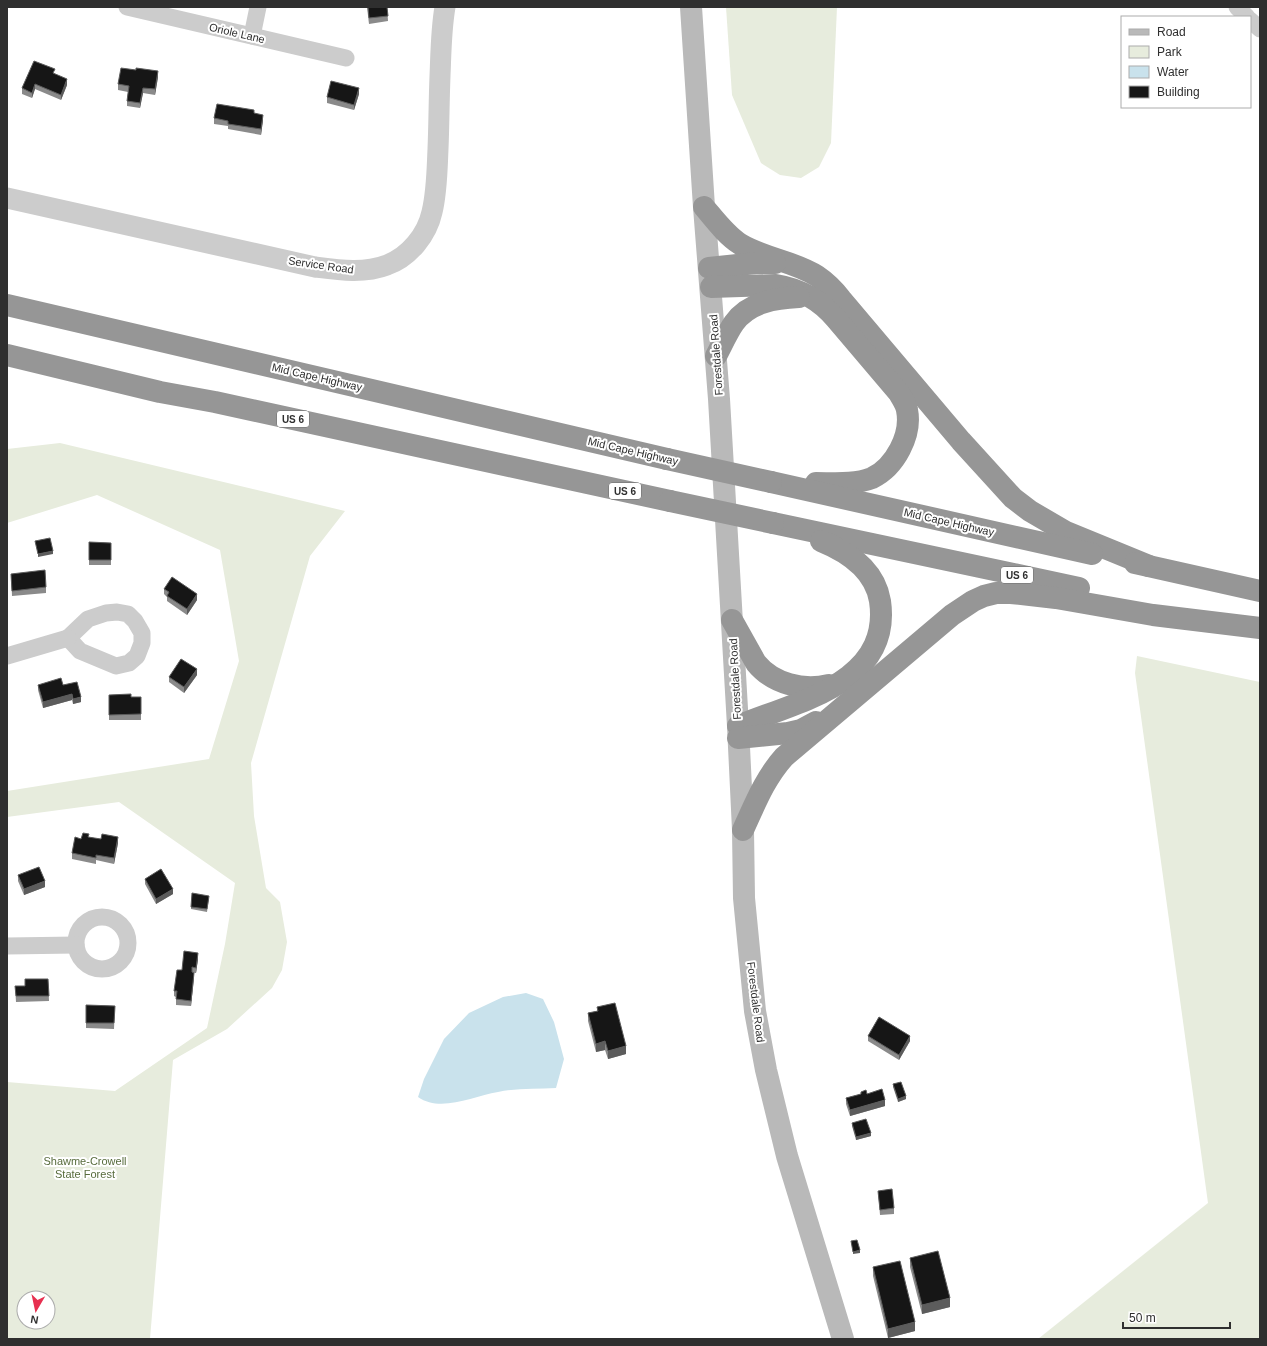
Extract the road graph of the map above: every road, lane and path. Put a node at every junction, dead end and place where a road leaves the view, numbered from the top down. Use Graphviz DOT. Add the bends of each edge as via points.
graph roads {
  1 [pos="127,7"];
  2 [pos="258,7"];
  3 [pos="445,7"];
  4 [pos="691,7"];
  5 [pos="1237,7"];
  6 [pos="1246,16"];
  7 [pos="1251,21"];
  8 [pos="1260,29"];
  9 [pos="252,36"];
  10 [pos="346,58"];
  11 [pos="7,198"];
  12 [pos="704,207"];
  13 [pos="784,263"];
  14 [pos="710,277"];
  15 [pos="811,296"];
  16 [pos="7,304"];
  17 [pos="7,355"];
  18 [pos="716,356"];
  19 [pos="771,482"];
  20 [pos="773,522"];
  21 [pos="1149,566"];
  22 [pos="1260,591"];
  23 [pos="732,620"];
  24 [pos="1260,628"];
  25 [pos="68,638"];
  26 [pos="7,656"];
  27 [pos="838,682"];
  28 [pos="840,710"];
  29 [pos="738,732"];
  30 [pos="743,830"];
  31 [pos="76,945"];
  32 [pos="7,946"];
  33 [pos="843,1339"];
  1 -- 9 [label="street, Oriole Lane"];
  2 -- 9 [label="street"];
  3 -- 11 [label="street, Service Road" via="441,35 436,182 432,212 423,234 415,245 406,254 386,265 363,271 315,267"];
  4 -- 12 [label="main road, Forestdale Road"];
  5 -- 6 [label="street"];
  7 -- 8 [label="street"];
  9 -- 10 [label="street, Oriole Lane"];
  12 -- 13 [label="highway" via="739,244"];
  12 -- 14 [label="main road, Forestdale Road"];
  13 -- 14 [label="highway" via="756,263"];
  13 -- 21 [label="highway" via="816,275 835,291 961,441 1013,498 1066,532"];
  14 -- 15 [label="highway" via="776,285"];
  14 -- 18 [label="main road, Forestdale Road"];
  15 -- 18 [label="highway" via="773,299 752,307 735,321"];
  15 -- 19 [label="highway" via="828,310 899,393 907,409 907,426 897,455 873,477 851,483"];
  16 -- 19 [label="highway, Mid Cape Highway, bridge"];
  17 -- 20 [label="highway, US 6, bridge" via="160,392"];
  18 -- 23 [label="main road, Forestdale Road"];
  19 -- 21 [label="highway, Mid Cape Highway"];
  20 -- 24 [label="highway, US 6"];
  20 -- 27 [label="highway" via="850,556 864,569 876,587 882,615 876,643 856,671"];
  21 -- 22 [label="highway, Mid Cape Highway"];
  23 -- 27 [label="highway" via="760,669 776,679 806,687"];
  23 -- 29 [label="main road, Forestdale Road"];
  24 -- 28 [label="highway" via="1153,615 1026,594 996,593 962,607"];
  25 -- 26 [label="street"];
  27 -- 29 [label="highway" via="804,701 763,715"];
  28 -- 29 [label="highway" via="801,730 776,735"];
  28 -- 30 [label="highway" via="776,766 762,787"];
  29 -- 30 [label="main road, Forestdale Road"];
  30 -- 33 [label="main road, Forestdale Road" via="747,928 755,1011 766,1070 789,1163"];
  31 -- 32 [label="street"];
}
